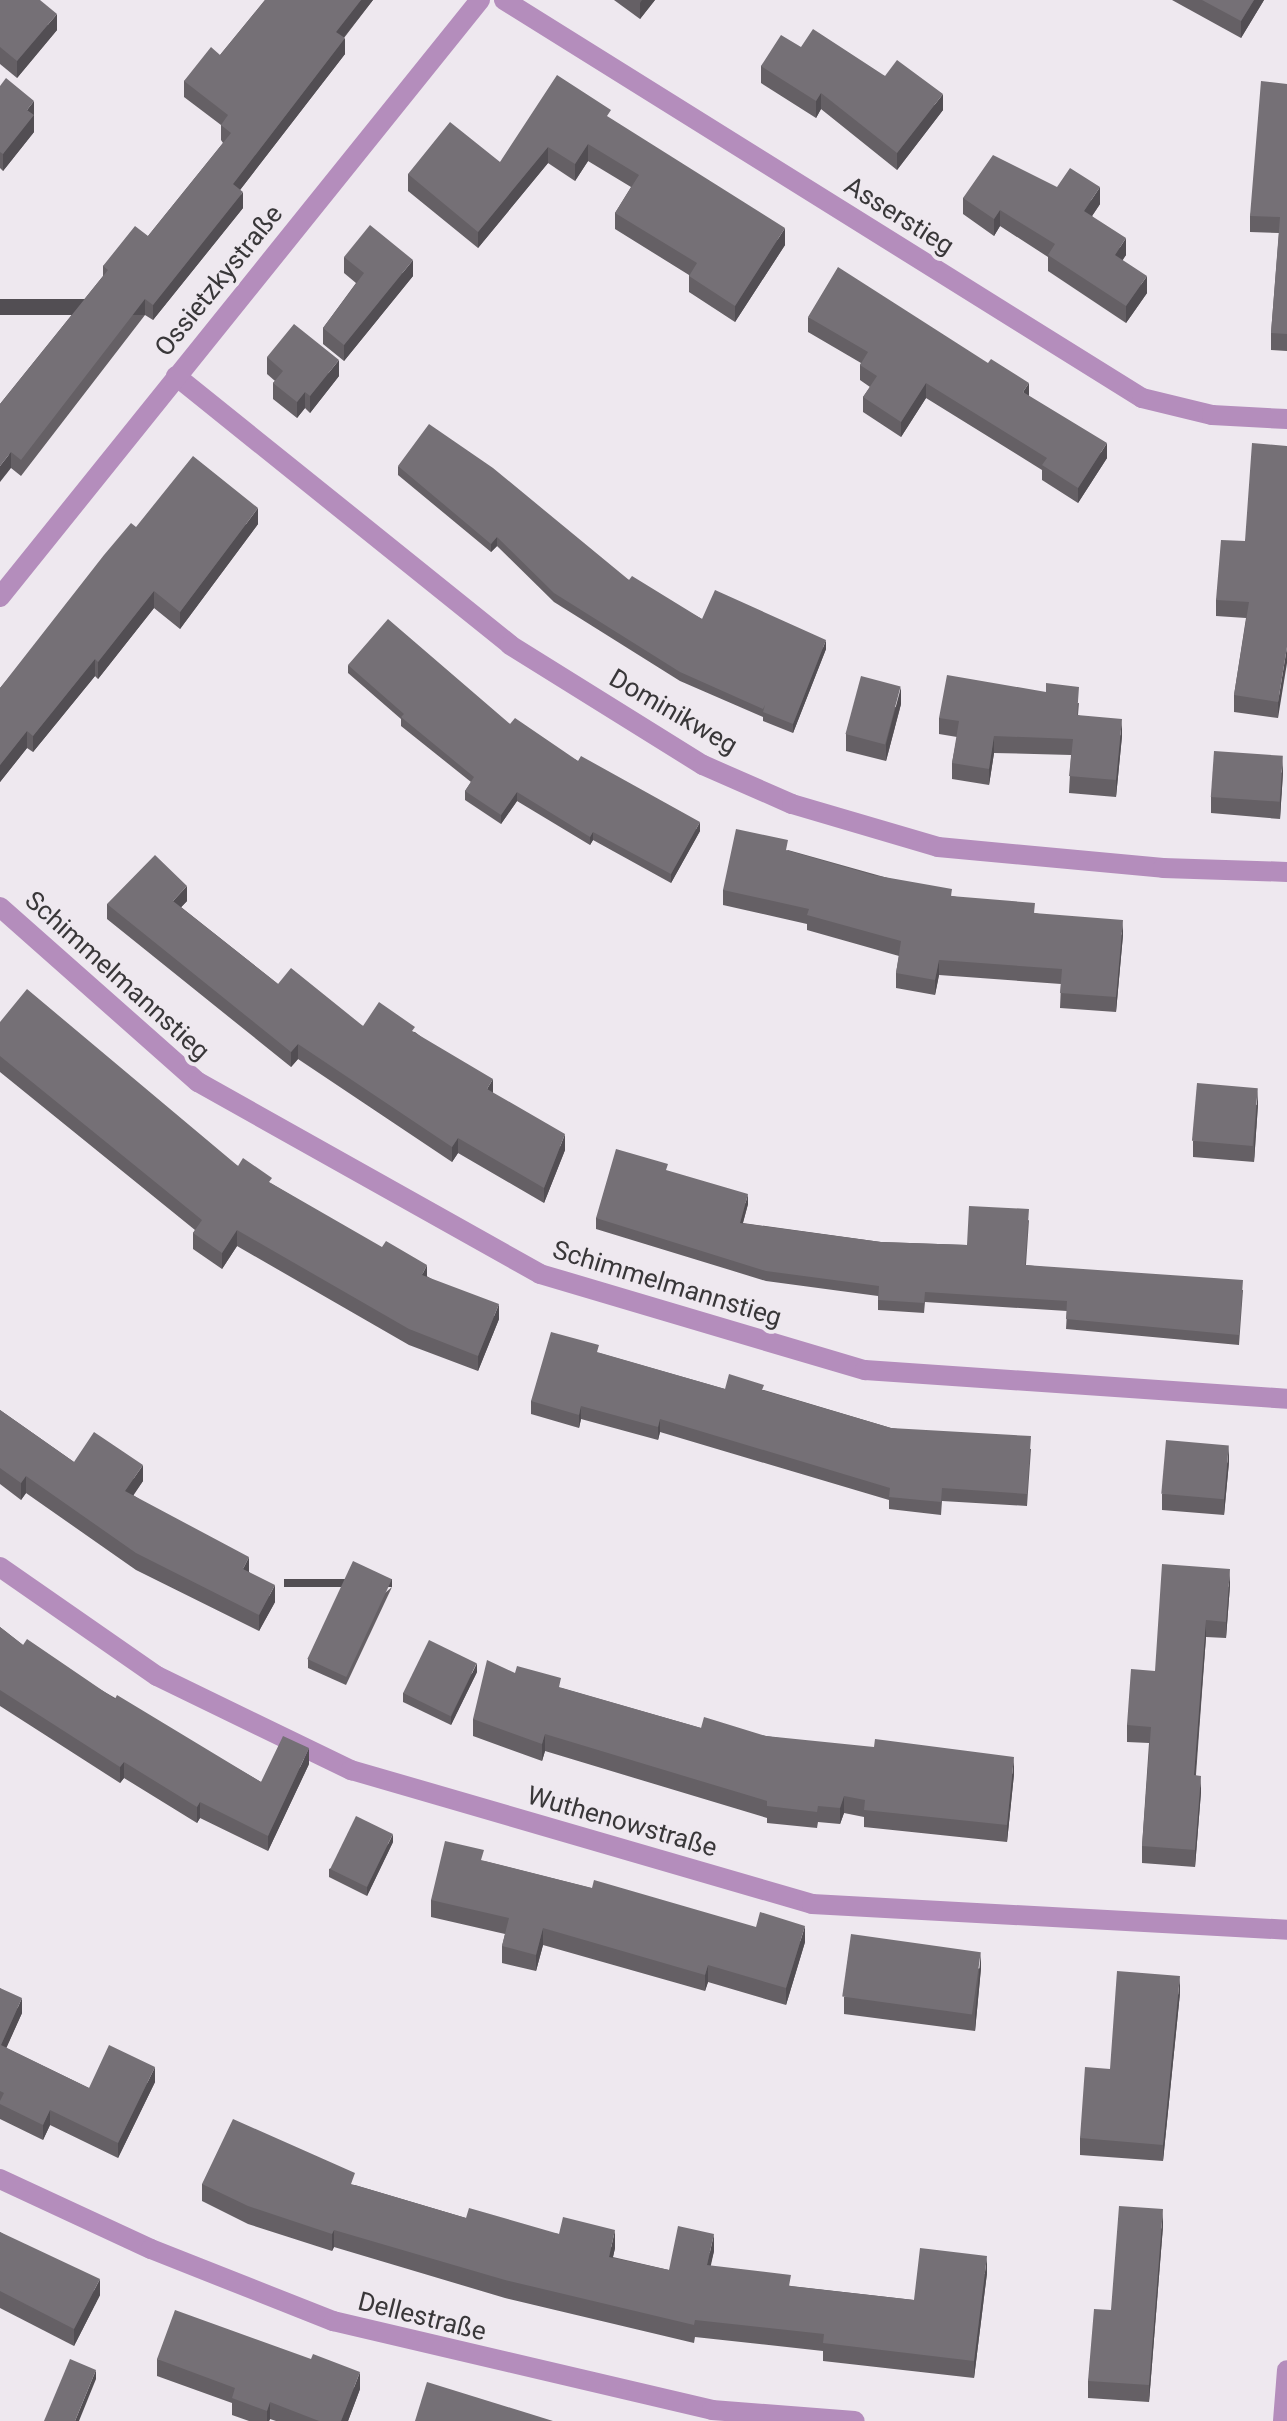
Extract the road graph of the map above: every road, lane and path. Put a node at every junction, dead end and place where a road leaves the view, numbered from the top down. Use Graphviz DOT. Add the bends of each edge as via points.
graph roads {
  1 [pos="480,0"];
  2 [pos="504,0"];
  3 [pos="176,376"];
  4 [pos="1287,419"];
  5 [pos="0,597"];
  6 [pos="1287,872"];
  7 [pos="0,907"];
  8 [pos="1287,1399"];
  9 [pos="0,1567"];
  10 [pos="1287,1930"];
  11 [pos="0,2179"];
  12 [pos="1287,2370"];
  13 [pos="711,2416"];
  14 [pos="855,2421"];
  15 [pos="1283,2421"];
  1 -- 3 [label="street, Ossietzkystraße"];
  2 -- 4 [label="street, Asserstieg" via="1142,398 1212,415"];
  3 -- 5 [label="street, Ossietzkystraße"];
  3 -- 6 [label="street, Dominikweg" via="510,645 703,765 792,804 938,847 1163,868"];
  7 -- 8 [label="street, Schimmelmannstieg" via="198,1082 540,1274 865,1370"];
  9 -- 10 [label="street, Wuthenowstraße" via="157,1676 351,1770 812,1904"];
  11 -- 13 [label="street, Dellestraße" via="151,2249 333,2321"];
  12 -- 15 [label="street"];
  13 -- 14 [label="street, Dellestraße"];
}
